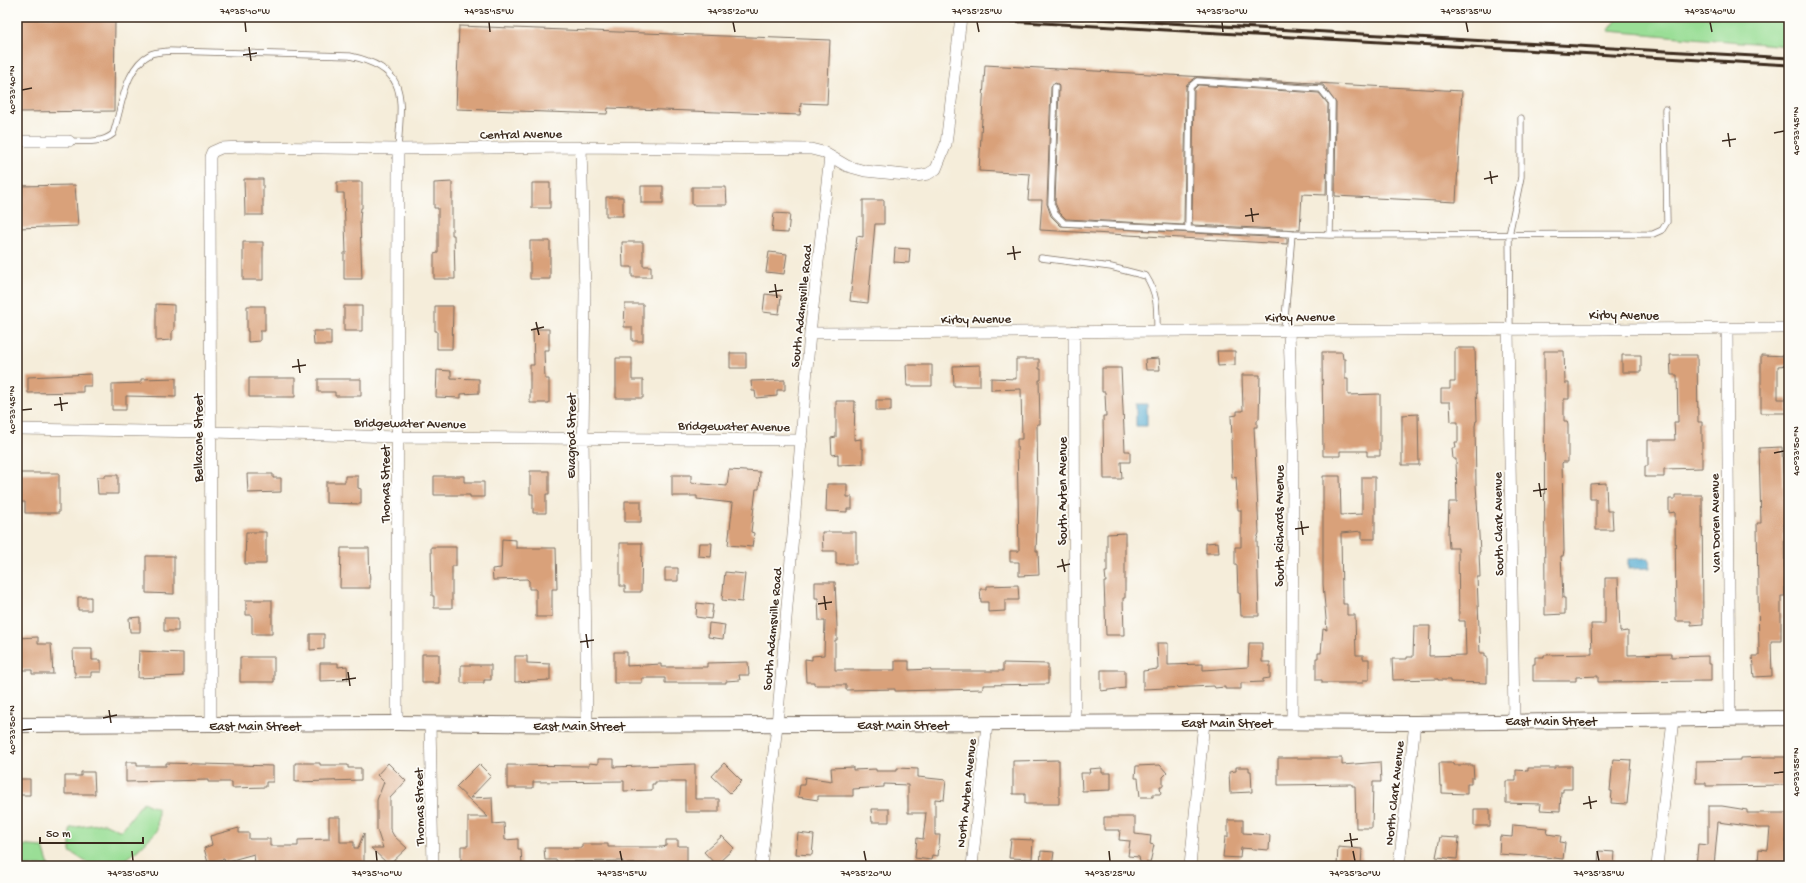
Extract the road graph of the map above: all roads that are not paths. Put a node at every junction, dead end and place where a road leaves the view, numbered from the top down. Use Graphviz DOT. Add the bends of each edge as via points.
graph roads {
  1 [pos="961,17"];
  2 [pos="1055,86"];
  3 [pos="1665,109"];
  4 [pos="1521,118"];
  5 [pos="17,141"];
  6 [pos="69,141"];
  7 [pos="581,147"];
  8 [pos="398,149"];
  9 [pos="212,152"];
  10 [pos="830,156"];
  11 [pos="1188,229"];
  12 [pos="1292,234"];
  13 [pos="1330,235"];
  14 [pos="1509,235"];
  15 [pos="1041,258"];
  16 [pos="1509,328"];
  17 [pos="1727,328"];
  18 [pos="1789,328"];
  19 [pos="1074,331"];
  20 [pos="1157,331"];
  21 [pos="1287,331"];
  22 [pos="810,333"];
  23 [pos="17,429"];
  24 [pos="211,432"];
  25 [pos="398,437"];
  26 [pos="583,437"];
  27 [pos="802,440"];
  28 [pos="1730,718"];
  29 [pos="1789,718"];
  30 [pos="1673,719"];
  31 [pos="1514,720"];
  32 [pos="1204,722"];
  33 [pos="1292,722"];
  34 [pos="1415,722"];
  35 [pos="397,723"];
  36 [pos="1075,723"];
  37 [pos="430,724"];
  38 [pos="987,724"];
  39 [pos="17,725"];
  40 [pos="211,725"];
  41 [pos="587,725"];
  42 [pos="777,725"];
  43 [pos="433,866"];
  44 [pos="761,866"];
  45 [pos="972,866"];
  46 [pos="1190,866"];
  47 [pos="1399,866"];
  48 [pos="1657,866"];
  1 -- 10 [label="street" via="946,144 936,169 928,174 916,176 865,171 846,166"];
  2 -- 11 [label="lane" via="1051,204 1055,214 1064,223"];
  3 -- 14 [label="lane" via="1667,222 1662,230 1653,234"];
  4 -- 14 [label="lane" via="1521,177"];
  5 -- 6 [label="street"];
  6 -- 8 [label="lane" via="102,141 113,134 127,82 136,66 151,54 169,51 350,56 369,60 383,67 394,78 397,86 400,106"];
  7 -- 8 [label="street, Central Avenue"];
  7 -- 10 [label="street, Central Avenue" via="811,149"];
  7 -- 26 [label="street, Evagrod Street" via="585,292"];
  8 -- 9 [label="street, Central Avenue" via="240,147 220,148"];
  8 -- 25 [label="street, Thomas Street"];
  9 -- 24 [label="street, Bellacone Street"];
  10 -- 22 [label="street, South Adamsville Road"];
  11 -- 12 [label="lane"];
  11 -- 13 [label="lane" via="1190,88 1197,81 1321,89 1332,103"];
  12 -- 13 [label="lane"];
  12 -- 21 [label="lane"];
  13 -- 14 [label="lane"];
  14 -- 16 [label="lane"];
  15 -- 20 [label="lane" via="1111,267 1146,276 1153,288 1156,303"];
  16 -- 17 [label="street, Kirby Avenue"];
  16 -- 21 [label="street, Kirby Avenue"];
  16 -- 31 [label="street, South Clark Avenue"];
  17 -- 18 [label="street, Kirby Avenue"];
  17 -- 28 [label="street, Van Doren Avenue"];
  19 -- 20 [label="street, Kirby Avenue"];
  19 -- 22 [label="street, Kirby Avenue"];
  19 -- 36 [label="street, South Auten Avenue"];
  20 -- 21 [label="street, Kirby Avenue"];
  21 -- 33 [label="street, South Richards Avenue" via="1293,452"];
  22 -- 27 [label="street, South Adamsville Road"];
  23 -- 24 [label="street, Bridgewater Avenue"];
  24 -- 25 [label="street, Bridgewater Avenue"];
  24 -- 40 [label="street, Bellacone Street"];
  25 -- 26 [label="street, Bridgewater Avenue"];
  25 -- 35 [label="street, Thomas Street"];
  26 -- 27 [label="street, Bridgewater Avenue"];
  26 -- 41 [label="street, Evagrod Street"];
  27 -- 42 [label="street, South Adamsville Road"];
  28 -- 29 [label="street, East Main Street"];
  28 -- 30 [label="street, East Main Street"];
  30 -- 31 [label="street, East Main Street"];
  30 -- 48 [label="street"];
  31 -- 34 [label="street, East Main Street"];
  32 -- 33 [label="street, East Main Street"];
  32 -- 36 [label="street, East Main Street"];
  32 -- 46 [label="street"];
  33 -- 34 [label="street, East Main Street"];
  34 -- 47 [label="street, North Clark Avenue"];
  35 -- 37 [label="street, East Main Street"];
  35 -- 40 [label="street, East Main Street"];
  36 -- 38 [label="street, East Main Street"];
  37 -- 41 [label="street, East Main Street"];
  37 -- 43 [label="street, Thomas Street"];
  38 -- 42 [label="street, East Main Street"];
  38 -- 45 [label="street, North Auten Avenue"];
  39 -- 40 [label="street, East Main Street"];
  41 -- 42 [label="street, East Main Street"];
  42 -- 44 [label="street, South Adamsville Road"];
}
